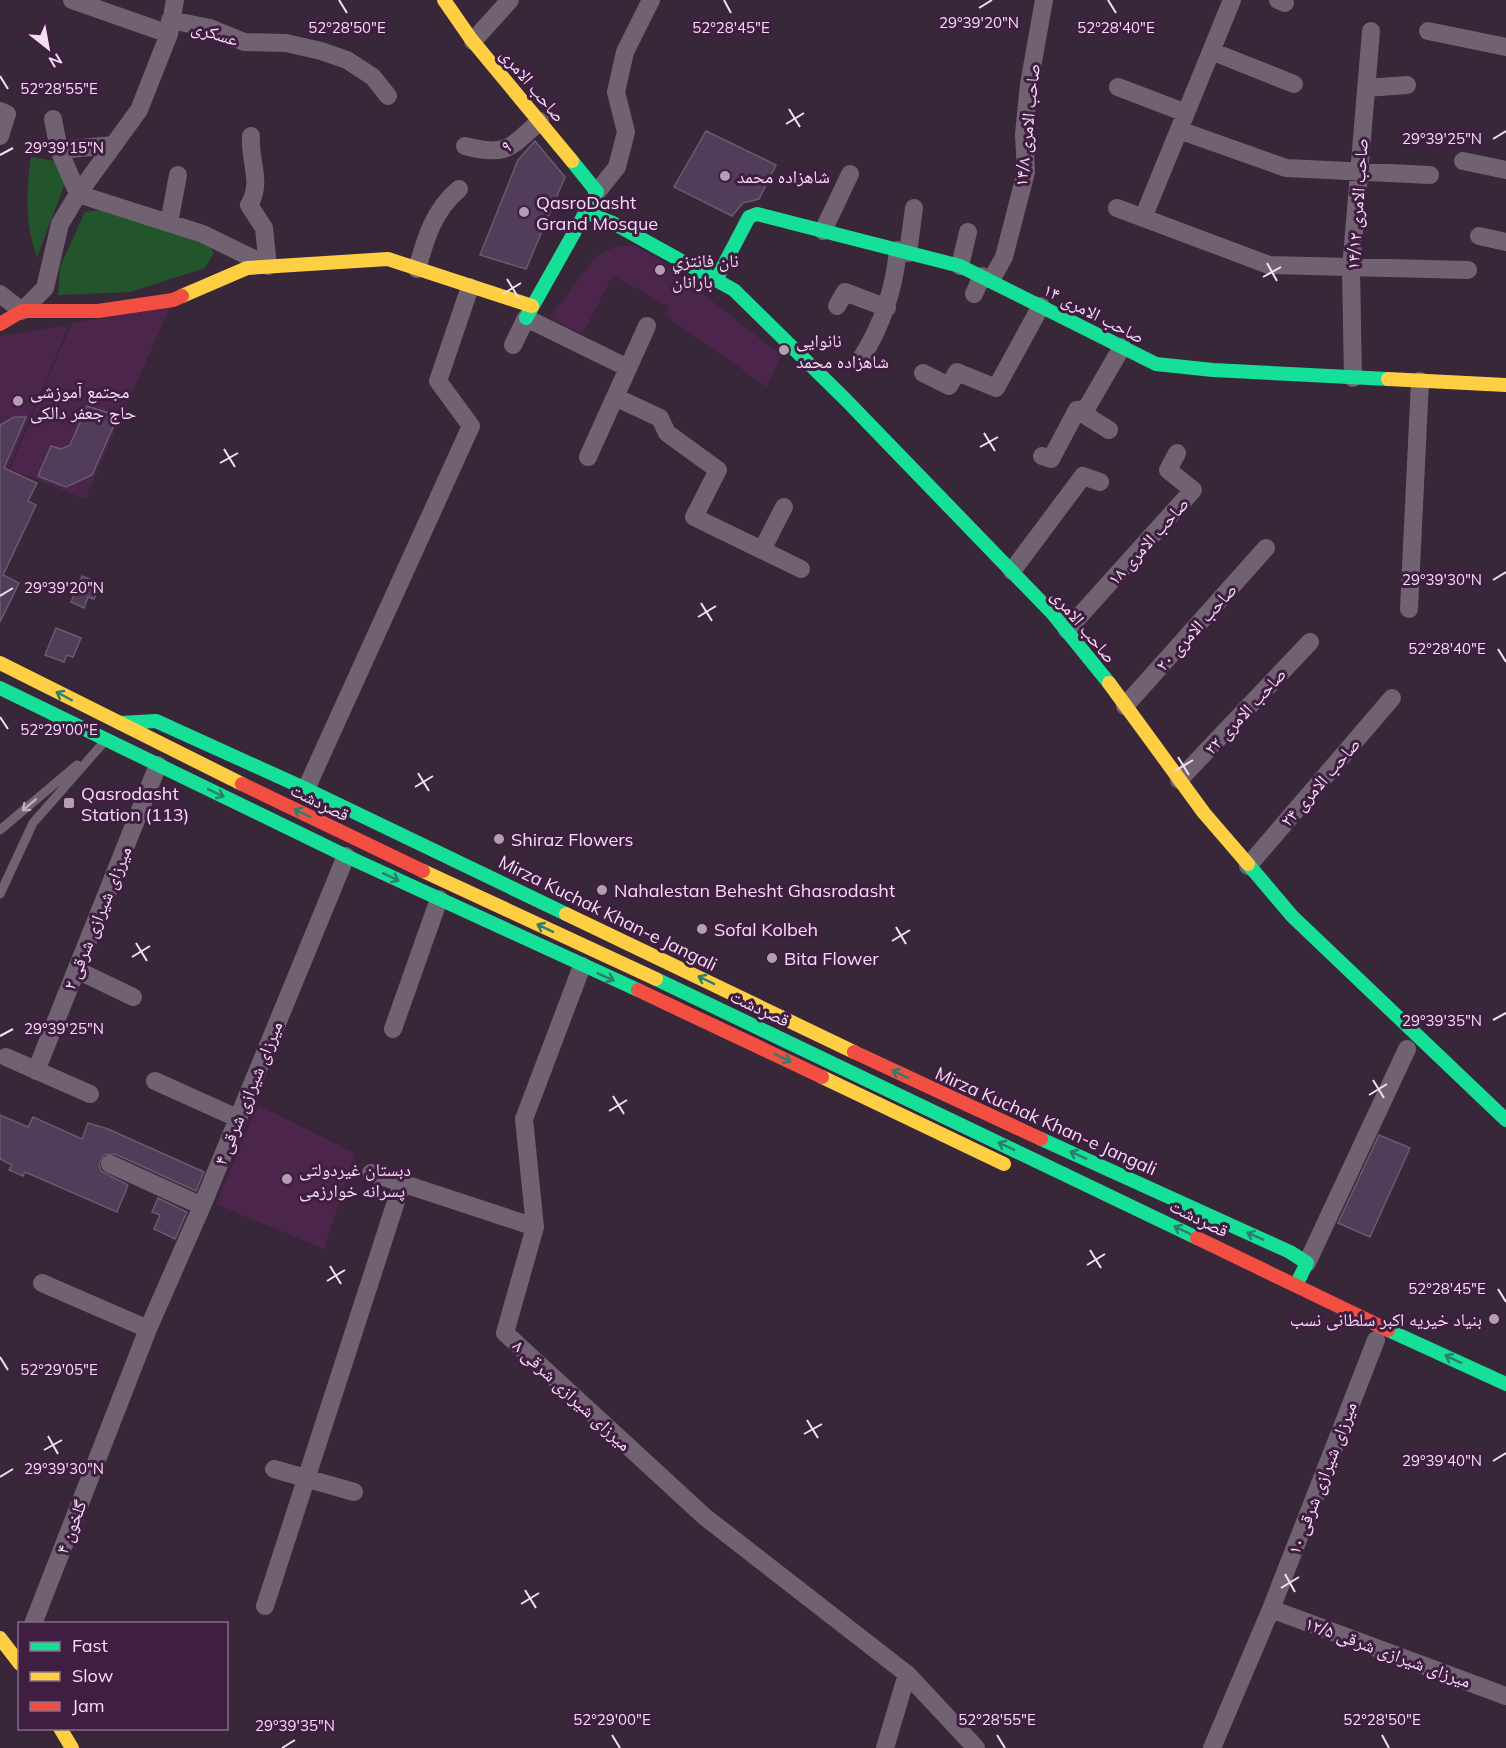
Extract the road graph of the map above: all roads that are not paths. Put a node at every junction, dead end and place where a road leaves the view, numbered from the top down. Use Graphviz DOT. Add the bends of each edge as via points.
graph roads {
  1 [pos="72,0"];
  2 [pos="175,0"];
  3 [pos="444,0"];
  4 [pos="510,0"];
  5 [pos="651,0"];
  6 [pos="1044,0"];
  7 [pos="1232,0"];
  8 [pos="170,27"];
  9 [pos="1371,31"];
  10 [pos="1428,31"];
  11 [pos="473,41"];
  12 [pos="1506,46"];
  13 [pos="1211,51"];
  14 [pos="1294,84"];
  15 [pos="1407,85"];
  16 [pos="1118,87"];
  17 [pos="1366,88"];
  18 [pos="388,96"];
  19 [pos="0,111"];
  20 [pos="1186,113"];
  21 [pos="53,119"];
  22 [pos="540,121"];
  23 [pos="1179,130"];
  24 [pos="0,136"];
  25 [pos="251,136"];
  26 [pos="114,145"];
  27 [pos="465,146"];
  28 [pos="59,150"];
  29 [pos="1463,161"];
  30 [pos="1506,170"];
  31 [pos="1359,173"];
  32 [pos="850,174"];
  33 [pos="178,175"];
  34 [pos="1430,175"];
  35 [pos="459,189"];
  36 [pos="597,192"];
  37 [pos="78,194"];
  38 [pos="914,208"];
  39 [pos="1117,208"];
  40 [pos="585,212"];
  41 [pos="1143,218"];
  42 [pos="169,223"];
  43 [pos="823,231"];
  44 [pos="968,232"];
  45 [pos="1479,236"];
  46 [pos="1506,242"];
  47 [pos="903,252"];
  48 [pos="268,266"];
  49 [pos="960,266"];
  50 [pos="417,269"];
  51 [pos="1352,269"];
  52 [pos="1468,270"];
  53 [pos="985,278"];
  54 [pos="716,280"];
  55 [pos="470,287"];
  56 [pos="0,294"];
  57 [pos="974,294"];
  58 [pos="837,306"];
  59 [pos="1041,306"];
  60 [pos="887,308"];
  61 [pos="22,311"];
  62 [pos="529,312"];
  63 [pos="0,324"];
  64 [pos="647,326"];
  65 [pos="513,345"];
  66 [pos="1122,347"];
  67 [pos="862,357"];
  68 [pos="628,368"];
  69 [pos="923,373"];
  70 [pos="1353,378"];
  71 [pos="1420,381"];
  72 [pos="1506,385"];
  73 [pos="615,397"];
  74 [pos="1077,410"];
  75 [pos="1109,430"];
  76 [pos="1178,453"];
  77 [pos="1042,456"];
  78 [pos="588,457"];
  79 [pos="1100,482"];
  80 [pos="784,507"];
  81 [pos="1266,548"];
  82 [pos="762,550"];
  83 [pos="801,569"];
  84 [pos="1012,571"];
  85 [pos="1409,609"];
  86 [pos="1067,630"];
  87 [pos="1310,642"];
  88 [pos="0,663"];
  89 [pos="0,689"];
  90 [pos="1392,698"];
  91 [pos="1125,706"];
  92 [pos="116,723"];
  93 [pos="106,740"];
  94 [pos="167,748"];
  95 [pos="158,765"];
  96 [pos="1179,780"];
  97 [pos="306,789"];
  98 [pos="0,830"];
  99 [pos="355,839"];
  100 [pos="346,856"];
  101 [pos="1248,866"];
  102 [pos="448,883"];
  103 [pos="0,894"];
  104 [pos="439,899"];
  105 [pos="582,966"];
  106 [pos="77,970"];
  107 [pos="133,997"];
  108 [pos="759,1006"];
  109 [pos="751,1023"];
  110 [pos="393,1029"];
  111 [pos="1407,1049"];
  112 [pos="6,1057"];
  113 [pos="36,1071"];
  114 [pos="155,1081"];
  115 [pos="90,1094"];
  116 [pos="237,1119"];
  117 [pos="1506,1120"];
  118 [pos="110,1164"];
  119 [pos="1020,1172"];
  120 [pos="371,1173"];
  121 [pos="402,1184"];
  122 [pos="202,1206"];
  123 [pos="535,1227"];
  124 [pos="1182,1247"];
  125 [pos="1307,1263"];
  126 [pos="42,1283"];
  127 [pos="1296,1285"];
  128 [pos="148,1329"];
  129 [pos="1371,1338"];
  130 [pos="1506,1384"];
  131 [pos="274,1469"];
  132 [pos="307,1478"];
  133 [pos="354,1491"];
  134 [pos="265,1606"];
  135 [pos="1270,1609"];
  136 [pos="33,1622"];
  137 [pos="0,1638"];
  138 [pos="18,1660"];
  139 [pos="908,1674"];
  140 [pos="1506,1696"];
  141 [pos="61,1730"];
  142 [pos="72,1748"];
  143 [pos="885,1748"];
  144 [pos="976,1748"];
  145 [pos="1212,1748"];
  1 -- 8 [label="street, عسکری"];
  2 -- 8 [label="street"];
  3 -- 11 [label="main road, صاحب الامری"];
  4 -- 11 [label="street"];
  5 -- 36 [label="street" via="625,52 616,92 626,132 617,167"];
  6 -- 53 [label="street, صاحب الامری ۱۴/۸" via="1025,124 1026,172 1004,257 994,275"];
  7 -- 13 [label="street"];
  8 -- 18 [label="street, عسکری" via="210,28 244,42 286,43 321,51 347,60 373,77"];
  8 -- 26 [label="street" via="139,110"];
  9 -- 17 [label="street, ۱۴/۱۲ صاحب الامری"];
  10 -- 12 [label="street"];
  11 -- 22 [label="main road, صاحب الامری"];
  13 -- 14 [label="street"];
  13 -- 20 [label="street"];
  15 -- 17 [label="street"];
  16 -- 20 [label="street"];
  17 -- 31 [label="street, ۱۴/۱۲ صاحب الامری"];
  19 -- 24 [label="street" via="7,114"];
  20 -- 23 [label="street"];
  21 -- 28 [label="street"];
  22 -- 27 [label="street, ۹" via="511,148 488,152"];
  22 -- 36 [label="main road, صاحب الامری"];
  23 -- 31 [label="street" via="1286,168"];
  23 -- 41 [label="street"];
  25 -- 48 [label="street" via="257,184 249,205 264,228"];
  26 -- 28 [label="street"];
  26 -- 37 [label="street"];
  28 -- 37 [label="street"];
  29 -- 30 [label="street"];
  31 -- 34 [label="street"];
  31 -- 51 [label="street, ۱۴/۱۲ صاحب الامری"];
  32 -- 43 [label="street"];
  33 -- 42 [label="street"];
  35 -- 50 [label="street" via="434,216"];
  36 -- 40 [label="main road"];
  37 -- 42 [label="street"];
  37 -- 61 [label="street" via="60,224 45,288"];
  38 -- 47 [label="street"];
  39 -- 41 [label="street"];
  40 -- 54 [label="main road, صاحب الامری" via="614,223"];
  40 -- 62 [label="main road"];
  41 -- 51 [label="street" via="1269,266"];
  42 -- 48 [label="street" via="203,234"];
  43 -- 47 [label="main road, ۱۴ صاحب الامری"];
  43 -- 54 [label="main road, ۱۴ صاحب الامری" via="757,214 749,218"];
  44 -- 49 [label="street"];
  45 -- 46 [label="street"];
  47 -- 49 [label="main road, ۱۴ صاحب الامری"];
  47 -- 60 [label="street"];
  48 -- 50 [label="main road" via="388,259"];
  48 -- 61 [label="main road" via="246,268 173,300 98,310"];
  49 -- 53 [label="main road, ۱۴ صاحب الامری"];
  50 -- 55 [label="main road"];
  51 -- 52 [label="street"];
  51 -- 70 [label="street, ۱۴/۱۲ صاحب الامری"];
  53 -- 57 [label="street, صاحب الامری ۱۴/۸"];
  53 -- 59 [label="main road, ۱۴ صاحب الامری"];
  54 -- 84 [label="main road, صاحب الامری" via="734,290 845,399"];
  55 -- 62 [label="main road"];
  55 -- 97 [label="street" via="438,381 471,426"];
  56 -- 61 [label="street"];
  58 -- 60 [label="street" via="845,292"];
  59 -- 66 [label="main road, ۱۴ صاحب الامری"];
  59 -- 69 [label="street" via="996,388 957,372 949,386"];
  60 -- 67 [label="street"];
  61 -- 63 [label="main road"];
  62 -- 65 [label="street"];
  62 -- 68 [label="street"];
  64 -- 68 [label="street"];
  66 -- 70 [label="main road, ۱۴ صاحب الامری" via="1156,364"];
  66 -- 74 [label="street" via="1086,409"];
  68 -- 73 [label="street"];
  70 -- 71 [label="main road, ۱۴ صاحب الامری"];
  71 -- 72 [label="main road, ۱۴ صاحب الامری"];
  71 -- 85 [label="street"];
  73 -- 78 [label="street"];
  73 -- 82 [label="street" via="660,418 667,433 718,470 694,517"];
  74 -- 75 [label="street"];
  74 -- 77 [label="street" via="1051,459"];
  76 -- 86 [label="street, ۱۸ صاحب الامری" via="1168,470 1193,490"];
  79 -- 84 [label="street" via="1083,477"];
  80 -- 82 [label="street"];
  81 -- 91 [label="street, ۲۰ صاحب الامری"];
  82 -- 83 [label="street"];
  84 -- 86 [label="main road, صاحب الامری"];
  86 -- 91 [label="main road, صاحب الامری"];
  87 -- 96 [label="street, ۲۲ صاحب الامری"];
  92 -- 88 [label="main road, قصردشت, one-way"];
  89 -- 93 [label="main road, قصردشت"];
  90 -- 101 [label="street, ۲۴ صاحب الامری"];
  91 -- 96 [label="main road, صاحب الامری"];
  92 -- 93 [label="main road"];
  92 -- 94 [label="main road, قصردشت"];
  92 -- 97 [label="main road, Mirza Kuchak Khan-e Jangali" via="156,721"];
  93 -- 95 [label="main road, قصردشت"];
  93 -- 98 [label="lane, one-way"];
  93 -- 103 [label="lane" via="33,823"];
  94 -- 95 [label="main road"];
  99 -- 94 [label="main road, قصردشت, one-way"];
  95 -- 100 [label="main road, قصردشت, one-way"];
  95 -- 106 [label="street, ۲ میرزای شیرازی شرقی"];
  96 -- 101 [label="main road, صاحب الامری"];
  108 -- 97 [label="main road, Mirza Kuchak Khan-e Jangali, one-way"];
  99 -- 100 [label="main road"];
  99 -- 102 [label="main road, قصردشت"];
  100 -- 104 [label="main road, قصردشت, one-way"];
  100 -- 116 [label="street, ۴ میرزای شیرازی شرقی"];
  101 -- 117 [label="main road, صاحب الامری" via="1292,916"];
  102 -- 104 [label="main road"];
  109 -- 102 [label="main road, قصردشت, one-way"];
  104 -- 105 [label="main road, قصردشت"];
  104 -- 110 [label="street"];
  105 -- 119 [label="main road, قصردشت, one-way"];
  105 -- 123 [label="street, ۸ میرزای شیرازی شرقی" via="524,1119"];
  106 -- 107 [label="street"];
  106 -- 113 [label="street, ۲ میرزای شیرازی شرقی"];
  108 -- 109 [label="main road"];
  125 -- 108 [label="main road, Mirza Kuchak Khan-e Jangali, one-way"];
  127 -- 109 [label="main road, قصردشت, one-way"];
  111 -- 125 [label="street"];
  112 -- 113 [label="street"];
  113 -- 115 [label="street"];
  114 -- 116 [label="street"];
  116 -- 122 [label="street, ۴ میرزای شیرازی شرقی"];
  118 -- 122 [label="street"];
  120 -- 121 [label="street"];
  121 -- 123 [label="street"];
  121 -- 132 [label="street"];
  122 -- 128 [label="street, ۴ میرزای شیرازی شرقی"];
  123 -- 139 [label="street, ۸ میرزای شیرازی شرقی" via="505,1333 705,1517"];
  124 -- 129 [label="main road, قصردشت"];
  125 -- 127 [label="main road"];
  126 -- 128 [label="street"];
  130 -- 127 [label="main road, قصردشت, one-way"];
  128 -- 136 [label="street, ۴ گلخون"];
  129 -- 135 [label="street, ۱۰ میرزای شیرازی شرقی"];
  131 -- 132 [label="street"];
  132 -- 133 [label="street"];
  132 -- 134 [label="street"];
  135 -- 140 [label="street, ۱۲/۵ میرزای شیرازی شرقی"];
  135 -- 145 [label="street, ۱۰ میرزای شیرازی شرقی"];
  137 -- 138 [label="main road"];
  139 -- 143 [label="street"];
  139 -- 144 [label="street"];
  141 -- 142 [label="main road"];
}
